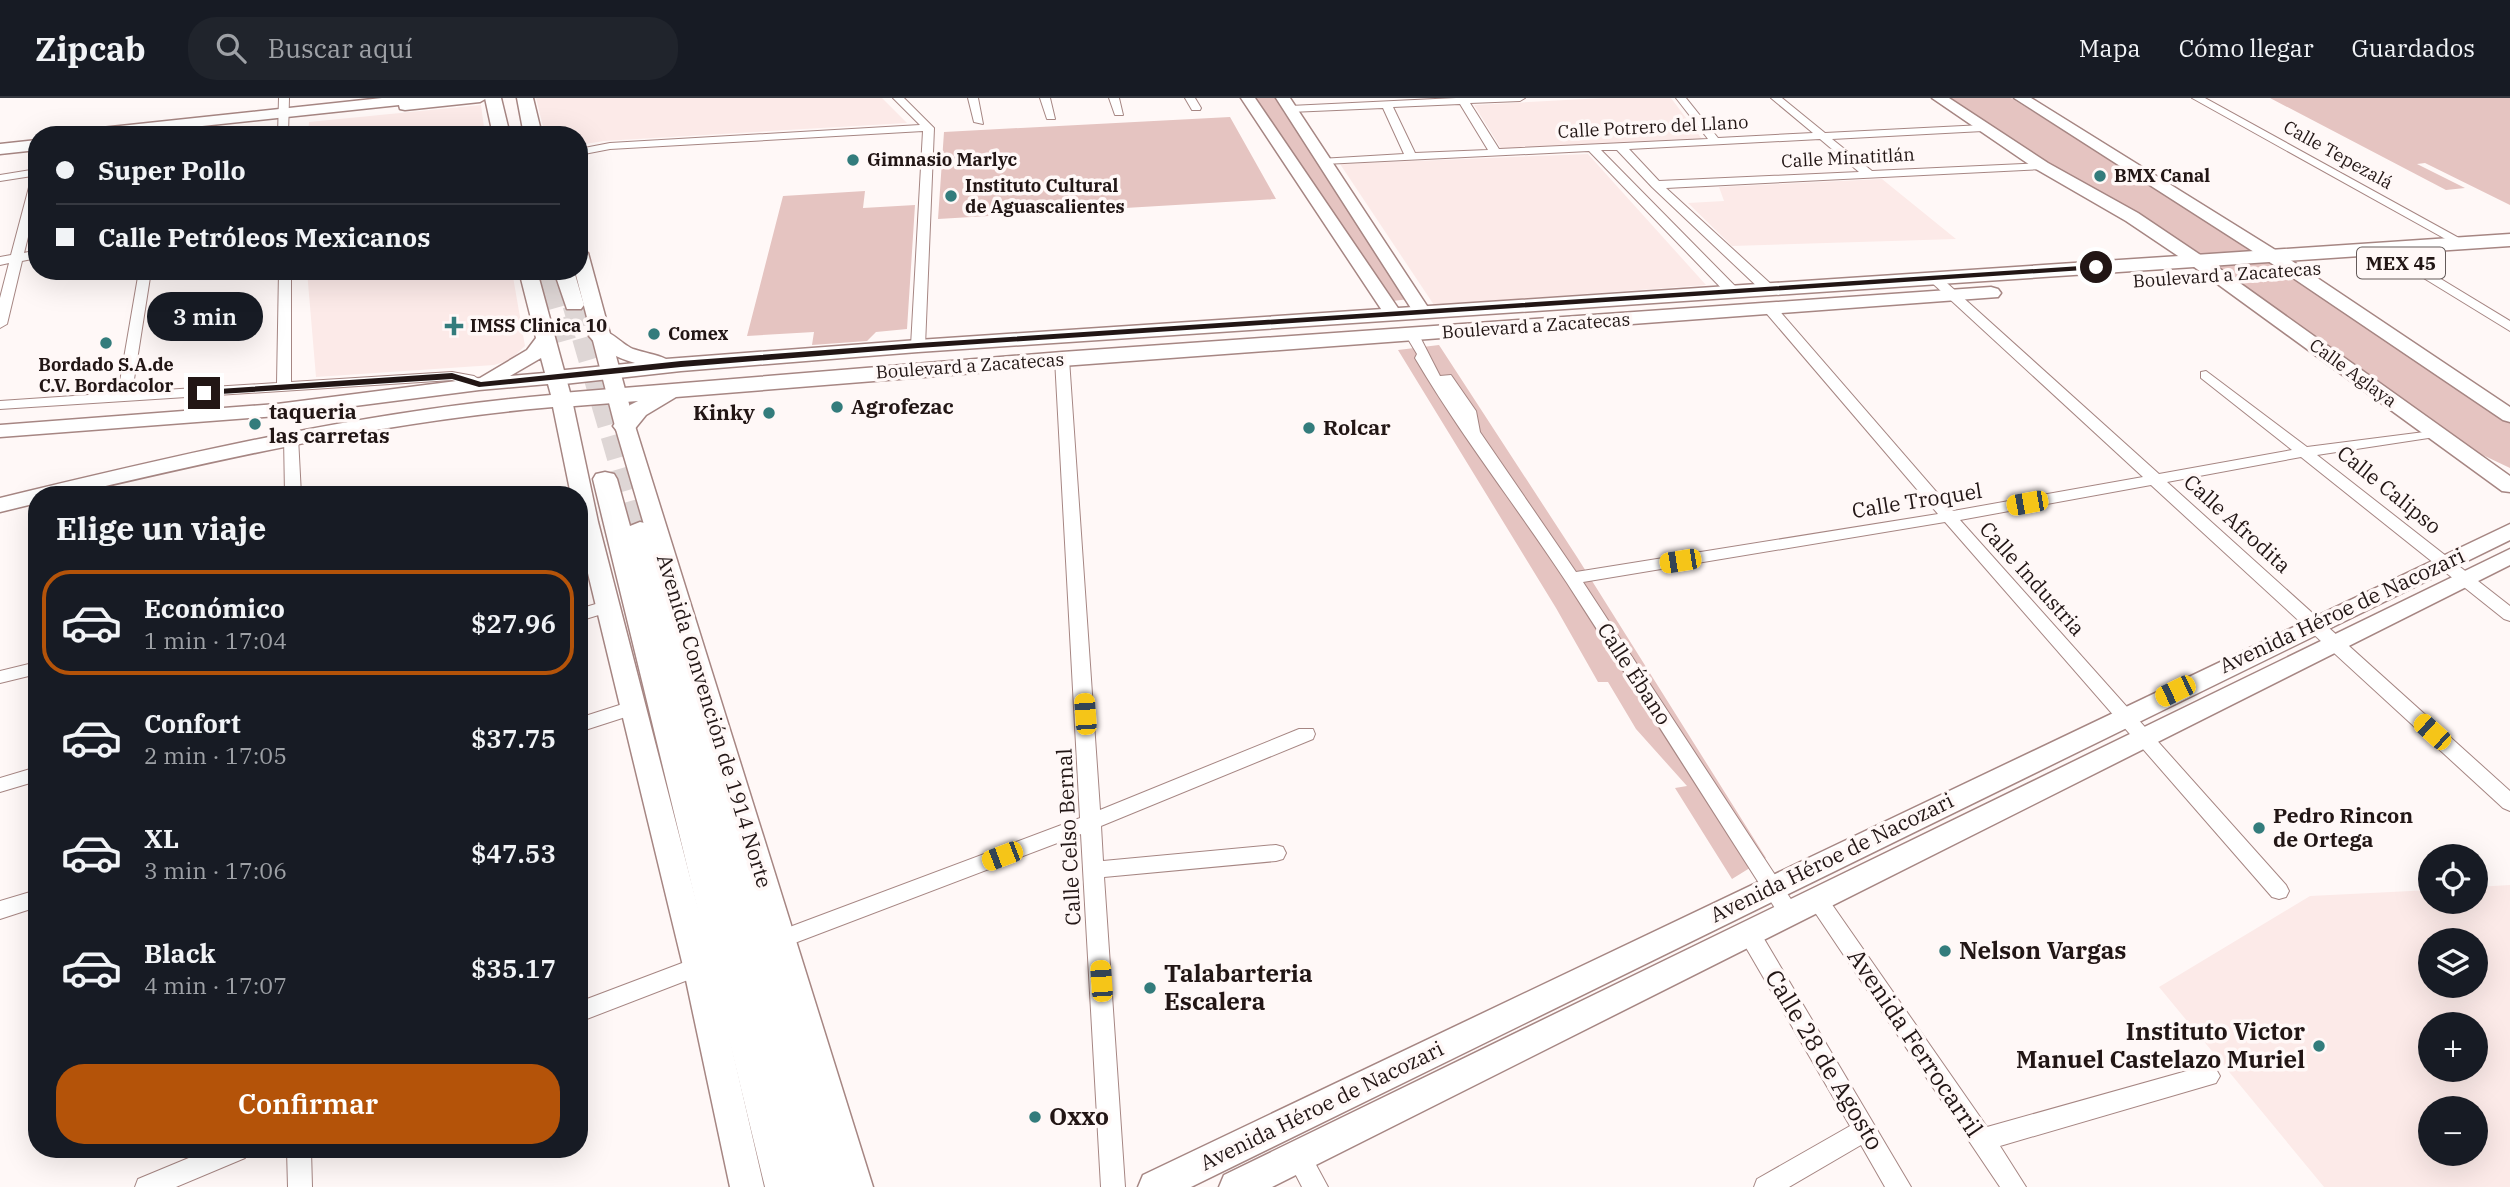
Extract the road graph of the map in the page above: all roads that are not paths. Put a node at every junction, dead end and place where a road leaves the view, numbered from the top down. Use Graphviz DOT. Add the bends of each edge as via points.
graph roads {
  1 [pos="423,98"];
  2 [pos="480,98"];
  3 [pos="493,98"];
  4 [pos="525,98"];
  5 [pos="898,98"];
  6 [pos="973,98"];
  7 [pos="1045,98"];
  8 [pos="1114,98"];
  9 [pos="1190,98"];
  10 [pos="1248,98"];
  11 [pos="1520,98"];
  12 [pos="1681,98"];
  13 [pos="1776,98"];
  14 [pos="1939,98"];
  15 [pos="2021,98"];
  16 [pos="2197,98"];
  17 [pos="1463,99"];
  18 [pos="1286,104"];
  19 [pos="1387,105"];
  20 [pos="1196,108"];
  21 [pos="1119,113"];
  22 [pos="283,116"];
  23 [pos="1051,117"];
  24 [pos="979,122"];
  25 [pos="202,126"];
  26 [pos="500,126"];
  27 [pos="531,126"];
  28 [pos="929,128"];
  29 [pos="1983,128"];
  30 [pos="1822,136"];
  31 [pos="28,139"];
  32 [pos="0,142"];
  33 [pos="1716,142"];
  34 [pos="28,146"];
  35 [pos="1621,147"];
  36 [pos="1592,148"];
  37 [pos="0,149"];
  38 [pos="588,150"];
  39 [pos="1495,152"];
  40 [pos="1410,158"];
  41 [pos="1324,161"];
  42 [pos="2042,166"];
  43 [pos="28,173"];
  44 [pos="1870,175"];
  45 [pos="0,178"];
  46 [pos="1656,185"];
  47 [pos="28,212"];
  48 [pos="2510,240"];
  49 [pos="2462,243"];
  50 [pos="2271,255"];
  51 [pos="28,256"];
  52 [pos="2510,256"];
  53 [pos="16,258"];
  54 [pos="2196,260"];
  55 [pos="0,261"];
  56 [pos="2408,263"];
  57 [pos="2293,270"];
  58 [pos="2218,276"];
  59 [pos="1934,278"];
  60 [pos="144,280"];
  61 [pos="285,280"];
  62 [pos="530,280"];
  63 [pos="567,280"];
  64 [pos="586,280"];
  65 [pos="1767,288"];
  66 [pos="1732,291"];
  67 [pos="1954,296"];
  68 [pos="574,305"];
  69 [pos="1772,311"];
  70 [pos="1422,312"];
  71 [pos="1393,314"];
  72 [pos="0,324"];
  73 [pos="2510,327"];
  74 [pos="1412,334"];
  75 [pos="600,336"];
  76 [pos="546,338"];
  77 [pos="918,346"];
  78 [pos="1062,359"];
  79 [pos="681,364"];
  80 [pos="613,372"];
  81 [pos="2206,375"];
  82 [pos="479,384"];
  83 [pos="284,387"];
  84 [pos="693,387"];
  85 [pos="559,389"];
  86 [pos="618,396"];
  87 [pos="124,398"];
  88 [pos="0,404"];
  89 [pos="509,404"];
  90 [pos="2510,416"];
  91 [pos="625,426"];
  92 [pos="0,431"];
  93 [pos="569,436"];
  94 [pos="291,437"];
  95 [pos="2441,437"];
  96 [pos="2305,452"];
  97 [pos="2510,473"];
  98 [pos="604,479"];
  99 [pos="2155,481"];
  100 [pos="82,486"];
  101 [pos="293,486"];
  102 [pos="577,486"];
  103 [pos="2510,486"];
  104 [pos="28,499"];
  105 [pos="0,505"];
  106 [pos="1950,517"];
  107 [pos="640,530"];
  108 [pos="2510,531"];
  109 [pos="588,539"];
  110 [pos="2510,556"];
  111 [pos="2444,563"];
  112 [pos="1572,578"];
  113 [pos="2465,580"];
  114 [pos="609,606"];
  115 [pos="588,612"];
  116 [pos="2510,615"];
  117 [pos="2314,625"];
  118 [pos="2334,643"];
  119 [pos="28,670"];
  120 [pos="0,677"];
  121 [pos="635,707"];
  122 [pos="2125,715"];
  123 [pos="588,721"];
  124 [pos="1306,734"];
  125 [pos="2146,738"];
  126 [pos="28,777"];
  127 [pos="0,785"];
  128 [pos="2510,803"];
  129 [pos="1091,822"];
  130 [pos="1276,853"];
  131 [pos="1094,870"];
  132 [pos="1771,887"];
  133 [pos="2279,891"];
  134 [pos="28,901"];
  135 [pos="1803,906"];
  136 [pos="0,910"];
  137 [pos="1749,933"];
  138 [pos="779,940"];
  139 [pos="698,966"];
  140 [pos="588,1009"];
  141 [pos="2208,1076"];
  142 [pos="1866,1129"];
  143 [pos="1981,1141"];
  144 [pos="1298,1156"];
  145 [pos="217,1158"];
  146 [pos="299,1158"];
  147 [pos="147,1187"];
  148 [pos="300,1187"];
  149 [pos="747,1187"];
  150 [pos="785,1187"];
  151 [pos="822,1187"];
  152 [pos="856,1187"];
  153 [pos="1113,1187"];
  154 [pos="1155,1187"];
  155 [pos="1236,1187"];
  156 [pos="1316,1187"];
  157 [pos="1766,1187"];
  158 [pos="1899,1187"];
  159 [pos="2014,1187"];
  1 -- 22 [label="main road"];
  2 -- 22 [label="main road"];
  3 -- 26 [label="main road"];
  4 -- 27 [label="main road"];
  5 -- 28 [label="street"];
  6 -- 24 [label="street"];
  7 -- 23 [label="street"];
  8 -- 21 [label="street"];
  9 -- 20 [label="street"];
  10 -- 71 [label="main road"];
  11 -- 17 [label="street"];
  12 -- 33 [label="street"];
  13 -- 30 [label="street"];
  14 -- 29 [label="main road, Calle Aglaya"];
  15 -- 50 [label="main road"];
  16 -- 49 [label="street, Calle Tepezalá"];
  17 -- 19 [label="street"];
  17 -- 39 [label="street"];
  18 -- 19 [label="street"];
  18 -- 41 [label="main road"];
  19 -- 40 [label="street"];
  22 -- 25 [label="main road"];
  28 -- 38 [label="street"];
  28 -- 77 [label="street"];
  29 -- 30 [label="street, Calle Potrero del Llano"];
  29 -- 42 [label="main road, Calle Aglaya"];
  30 -- 33 [label="street, Calle Potrero del Llano"];
  30 -- 44 [label="street"];
  31 -- 32 [label="main road"];
  33 -- 35 [label="street, Calle Potrero del Llano"];
  34 -- 37 [label="main road"];
  35 -- 36 [label="street, Calle Potrero del Llano"];
  35 -- 46 [label="street"];
  36 -- 39 [label="street, Calle Potrero del Llano"];
  36 -- 66 [label="street"];
  39 -- 40 [label="street, Calle Potrero del Llano"];
  40 -- 41 [label="street, Calle Potrero del Llano"];
  41 -- 70 [label="main road"];
  42 -- 44 [label="street, Calle Minatitlán"];
  42 -- 54 [label="main road, Calle Aglaya"];
  43 -- 45 [label="street"];
  44 -- 46 [label="street, Calle Minatitlán"];
  46 -- 65 [label="street"];
  47 -- 53 [label="street"];
  48 -- 49 [label="main road, Boulevard a Zacatecas / MEX 45"];
  49 -- 50 [label="main road, Boulevard a Zacatecas / MEX 45"];
  50 -- 54 [label="main road, Boulevard a Zacatecas / MEX 45"];
  50 -- 57 [label="main road"];
  51 -- 53 [label="street"];
  52 -- 56 [label="main road, Boulevard a Zacatecas / MEX 45"];
  53 -- 55 [label="street"];
  53 -- 72 [label="street"];
  54 -- 58 [label="main road, Calle Aglaya"];
  54 -- 59 [label="main road, Boulevard a Zacatecas / MEX 45"];
  56 -- 57 [label="main road, Boulevard a Zacatecas / MEX 45"];
  56 -- 73 [label="street"];
  57 -- 58 [label="main road, Boulevard a Zacatecas / MEX 45"];
  57 -- 90 [label="main road"];
  58 -- 67 [label="main road, Boulevard a Zacatecas / MEX 45"];
  58 -- 95 [label="main road, Calle Aglaya"];
  59 -- 65 [label="main road, Boulevard a Zacatecas / MEX 45"];
  59 -- 67 [label="street, Calle Afrodita"];
  60 -- 87 [label="street"];
  61 -- 83 [label="street"];
  62 -- 76 [label="main road"];
  63 -- 68 [label="main road"];
  64 -- 75 [label="main road, Avenida Convención de 1914 Norte"];
  65 -- 66 [label="main road, Boulevard a Zacatecas / MEX 45"];
  66 -- 70 [label="main road, Boulevard a Zacatecas / MEX 45"];
  67 -- 69 [label="main road, Boulevard a Zacatecas / MEX 45"];
  67 -- 99 [label="street, Calle Afrodita"];
  69 -- 74 [label="main road, Boulevard a Zacatecas / MEX 45"];
  69 -- 106 [label="street, Calle Industria"];
  70 -- 71 [label="main road, Boulevard a Zacatecas / MEX 45"];
  71 -- 77 [label="main road, Boulevard a Zacatecas / MEX 45"];
  74 -- 78 [label="main road, Boulevard a Zacatecas / MEX 45"];
  74 -- 112 [label="street, Calle Ébano" via="1455,413"];
  75 -- 79 [label="main road" via="635,357"];
  75 -- 80 [label="main road, Avenida Convención de 1914 Norte"];
  76 -- 82 [label="main road" via="534,354"];
  76 -- 85 [label="main road"];
  77 -- 79 [label="main road, Boulevard a Zacatecas / MEX 45"];
  78 -- 84 [label="main road, Boulevard a Zacatecas / MEX 45"];
  78 -- 129 [label="street, Calle Celso Bernal"];
  79 -- 80 [label="main road, Boulevard a Zacatecas / MEX 45"];
  80 -- 85 [label="main road, MEX 45"];
  80 -- 86 [label="main road, Avenida Convención de 1914 Norte"];
  81 -- 96 [label="street, Calle Calipso"];
  82 -- 83 [label="street" via="452,376"];
  82 -- 85 [label="main road, MEX 45"];
  82 -- 92 [label="main road, MEX 45" via="277,410"];
  83 -- 87 [label="street"];
  84 -- 86 [label="main road, Boulevard a Zacatecas / MEX 45"];
  84 -- 91 [label="main road" via="647,404"];
  85 -- 86 [label="main road, Boulevard a Zacatecas / MEX 45"];
  85 -- 89 [label="main road, MEX 45"];
  85 -- 93 [label="main road"];
  86 -- 91 [label="main road, Avenida Convención de 1914 Norte"];
  87 -- 88 [label="street"];
  89 -- 93 [label="main road" via="551,412"];
  89 -- 94 [label="main road, MEX 45"];
  91 -- 138 [label="main road, Avenida Convención de 1914 Norte"];
  93 -- 102 [label="main road"];
  94 -- 100 [label="main road, MEX 45"];
  94 -- 101 [label="street"];
  95 -- 96 [label="street, Calle Troquel"];
  95 -- 97 [label="main road"];
  95 -- 103 [label="main road, Calle Aglaya"];
  96 -- 99 [label="street, Calle Troquel"];
  96 -- 111 [label="street, Calle Calipso"];
  98 -- 150 [label="main road, Avenida Convención de 1914 Norte"];
  99 -- 106 [label="street, Calle Troquel"];
  99 -- 117 [label="street, Calle Afrodita"];
  104 -- 105 [label="main road, MEX 45"];
  106 -- 112 [label="street, Calle Troquel"];
  106 -- 122 [label="street, Calle Industria"];
  107 -- 151 [label="main road, Avenida Convención de 1914 Norte"];
  108 -- 111 [label="main road, Avenida Héroe de Nacozari"];
  109 -- 114 [label="main road"];
  110 -- 113 [label="main road, Avenida Héroe de Nacozari"];
  111 -- 113 [label="street, Calle Calipso"];
  111 -- 117 [label="main road, Avenida Héroe de Nacozari"];
  112 -- 132 [label="street, Calle Ébano"];
  113 -- 116 [label="street, Calle Calipso"];
  113 -- 118 [label="main road, Avenida Héroe de Nacozari"];
  114 -- 115 [label="street"];
  114 -- 121 [label="main road"];
  117 -- 118 [label="street, Calle Afrodita"];
  117 -- 122 [label="main road, Avenida Héroe de Nacozari"];
  118 -- 125 [label="main road, Avenida Héroe de Nacozari"];
  118 -- 128 [label="street, Calle Afrodita"];
  119 -- 120 [label="street"];
  121 -- 123 [label="street"];
  121 -- 139 [label="main road"];
  122 -- 125 [label="street, Calle Industria"];
  122 -- 132 [label="main road, Avenida Héroe de Nacozari"];
  124 -- 129 [label="street"];
  125 -- 133 [label="street, Calle Industria"];
  125 -- 135 [label="main road, Avenida Héroe de Nacozari"];
  126 -- 127 [label="street"];
  129 -- 131 [label="street, Calle Celso Bernal"];
  129 -- 138 [label="street"];
  130 -- 131 [label="street"];
  131 -- 153 [label="street, Calle Celso Bernal"];
  132 -- 135 [label="street, Calle Ébano"];
  132 -- 154 [label="main road, Avenida Héroe de Nacozari"];
  134 -- 136 [label="street"];
  135 -- 137 [label="main road, Avenida Héroe de Nacozari"];
  135 -- 143 [label="street, Avenida Ferrocarril"];
  137 -- 142 [label="street, Calle 28 de Agosto"];
  137 -- 144 [label="main road, Avenida Héroe de Nacozari"];
  138 -- 152 [label="main road, Avenida Convención de 1914 Norte"];
  139 -- 140 [label="street"];
  139 -- 149 [label="main road"];
  141 -- 143 [label="street"];
  142 -- 157 [label="street"];
  142 -- 158 [label="street, Calle 28 de Agosto"];
  143 -- 159 [label="street, Avenida Ferrocarril"];
  144 -- 155 [label="main road, Avenida Héroe de Nacozari"];
  144 -- 156 [label="street"];
  145 -- 147 [label="street"];
  146 -- 148 [label="street"];
}
